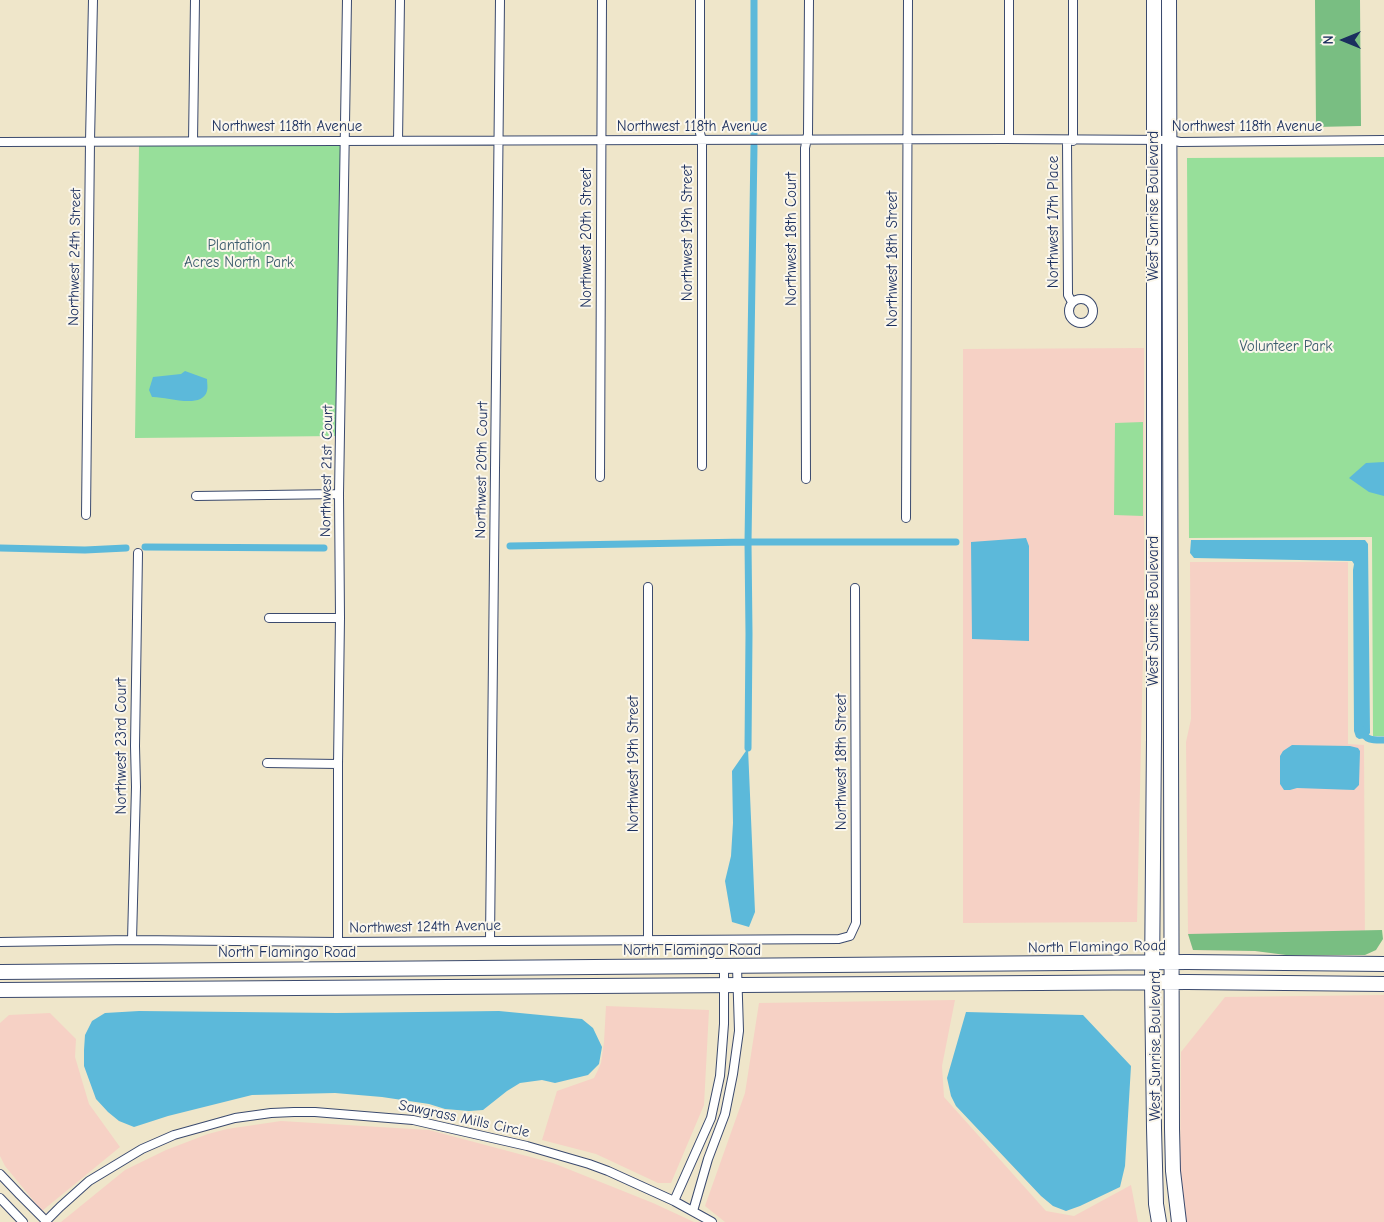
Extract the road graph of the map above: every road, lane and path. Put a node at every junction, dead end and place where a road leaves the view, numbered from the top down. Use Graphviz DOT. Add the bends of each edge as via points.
graph roads {
  1 [pos="93,0"];
  2 [pos="195,0"];
  3 [pos="347,0"];
  4 [pos="400,0"];
  5 [pos="500,0"];
  6 [pos="602,0"];
  7 [pos="700,0"];
  8 [pos="808,0"];
  9 [pos="908,0"];
  10 [pos="1009,0"];
  11 [pos="1073,0"];
  12 [pos="1154,0"];
  13 [pos="1169,0"];
  14 [pos="1009,139"];
  15 [pos="601,140"];
  16 [pos="702,140"];
  17 [pos="806,140"];
  18 [pos="907,140"];
  19 [pos="1154,140"];
  20 [pos="1170,140"];
  21 [pos="1384,140"];
  22 [pos="90,141"];
  23 [pos="193,141"];
  24 [pos="345,141"];
  25 [pos="398,141"];
  26 [pos="499,141"];
  27 [pos="1070,141"];
  28 [pos="0,142"];
  29 [pos="1072,302"];
  30 [pos="702,466"];
  31 [pos="600,477"];
  32 [pos="806,479"];
  33 [pos="339,494"];
  34 [pos="196,496"];
  35 [pos="86,515"];
  36 [pos="906,518"];
  37 [pos="138,553"];
  38 [pos="648,587"];
  39 [pos="855,588"];
  40 [pos="268,618"];
  41 [pos="340,618"];
  42 [pos="267,763"];
  43 [pos="338,764"];
  44 [pos="850,936"];
  45 [pos="132,940"];
  46 [pos="490,940"];
  47 [pos="648,940"];
  48 [pos="0,942"];
  49 [pos="338,942"];
  50 [pos="1152,962"];
  51 [pos="1172,962"];
  52 [pos="1384,964"];
  53 [pos="731,967"];
  54 [pos="0,972"];
  55 [pos="1152,982"];
  56 [pos="1172,982"];
  57 [pos="1384,984"];
  58 [pos="732,986"];
  59 [pos="0,990"];
  60 [pos="0,1174"];
  61 [pos="0,1198"];
  62 [pos="674,1201"];
  63 [pos="693,1210"];
  64 [pos="45,1221"];
  65 [pos="23,1222"];
  66 [pos="712,1222"];
  67 [pos="1158,1222"];
  68 [pos="1179,1222"];
  1 -- 22 [label="street, Northwest 24th Street"];
  2 -- 23 [label="street"];
  3 -- 24 [label="street, Northwest 21st Court"];
  4 -- 25 [label="street"];
  5 -- 26 [label="street, Northwest 20th Court"];
  6 -- 15 [label="street, Northwest 20th Street"];
  7 -- 16 [label="street, Northwest 19th Street"];
  8 -- 17 [label="street, Northwest 18th Court"];
  9 -- 18 [label="street, Northwest 18th Street"];
  10 -- 14 [label="street"];
  11 -- 27 [label="street, Northwest 17th Place"];
  12 -- 19 [label="highway, West Sunrise Boulevard"];
  13 -- 20 [label="highway, West Sunrise Boulevard"];
  14 -- 18 [label="street, Northwest 118th Avenue"];
  14 -- 27 [label="street, Northwest 118th Avenue"];
  15 -- 16 [label="street, Northwest 118th Avenue"];
  15 -- 26 [label="street, Northwest 118th Avenue"];
  15 -- 31 [label="street, Northwest 20th Street"];
  16 -- 17 [label="street, Northwest 118th Avenue"];
  16 -- 30 [label="street, Northwest 19th Street"];
  17 -- 18 [label="street, Northwest 118th Avenue"];
  17 -- 32 [label="street, Northwest 18th Court"];
  18 -- 36 [label="street, Northwest 18th Street"];
  19 -- 20 [label="street, Northwest 118th Avenue"];
  19 -- 27 [label="street, Northwest 118th Avenue"];
  19 -- 50 [label="highway, West Sunrise Boulevard"];
  20 -- 21 [label="street, Northwest 118th Avenue"];
  20 -- 51 [label="highway, West Sunrise Boulevard"];
  22 -- 23 [label="street, Northwest 118th Avenue"];
  22 -- 28 [label="street, Northwest 118th Avenue"];
  22 -- 35 [label="street, Northwest 24th Street"];
  23 -- 24 [label="street, Northwest 118th Avenue"];
  24 -- 25 [label="street, Northwest 118th Avenue"];
  24 -- 33 [label="street, Northwest 21st Court"];
  25 -- 26 [label="street, Northwest 118th Avenue"];
  26 -- 46 [label="street, Northwest 20th Court"];
  27 -- 29 [label="street, Northwest 17th Place" via="1068,295"];
  33 -- 34 [label="street"];
  33 -- 41 [label="street, Northwest 21st Court"];
  37 -- 45 [label="street, Northwest 23rd Court"];
  38 -- 47 [label="street, Northwest 19th Street"];
  39 -- 44 [label="street, Northwest 18th Street" via="856,923"];
  40 -- 41 [label="street"];
  41 -- 43 [label="street, Northwest 21st Court"];
  42 -- 43 [label="street"];
  43 -- 49 [label="street, Northwest 21st Court"];
  44 -- 47 [label="street, Northwest 124th Avenue" via="839,939"];
  45 -- 48 [label="street, Northwest 124th Avenue"];
  45 -- 49 [label="street, Northwest 124th Avenue"];
  46 -- 47 [label="street, Northwest 124th Avenue"];
  46 -- 49 [label="street, Northwest 124th Avenue"];
  50 -- 51 [label="highway, North Flamingo Road"];
  50 -- 53 [label="highway, North Flamingo Road"];
  50 -- 55 [label="highway, West Sunrise Boulevard"];
  51 -- 52 [label="highway, North Flamingo Road"];
  51 -- 56 [label="highway, West Sunrise Boulevard"];
  53 -- 54 [label="highway, North Flamingo Road"];
  53 -- 58 [label="street"];
  53 -- 58 [label="street"];
  55 -- 56 [label="highway"];
  55 -- 58 [label="highway"];
  55 -- 67 [label="highway, West Sunrise Boulevard"];
  56 -- 57 [label="highway"];
  56 -- 68 [label="highway, West Sunrise Boulevard" via="1173,1171"];
  58 -- 59 [label="highway"];
  58 -- 62 [label="street" via="711,1118"];
  58 -- 63 [label="street" via="739,1030 734,1074 725,1114"];
  60 -- 64 [label="street"];
  61 -- 65 [label="street"];
  62 -- 63 [label="street, Sawgrass Mills Circle"];
  62 -- 64 [label="street, Sawgrass Mills Circle" via="589,1164 527,1146 413,1120 294,1112 235,1118 174,1135 142,1149 89,1180"];
  63 -- 66 [label="street, Sawgrass Mills Circle"];
}
